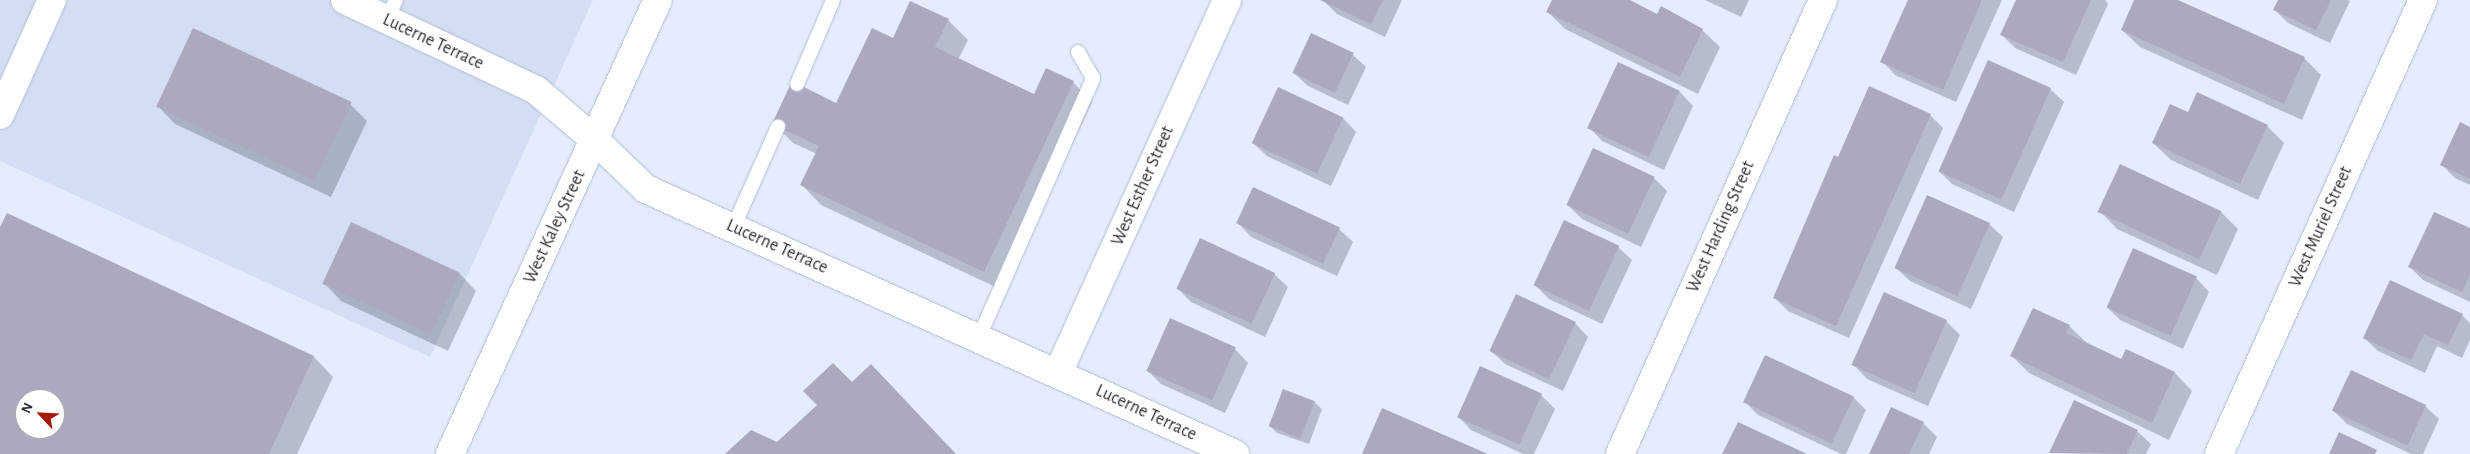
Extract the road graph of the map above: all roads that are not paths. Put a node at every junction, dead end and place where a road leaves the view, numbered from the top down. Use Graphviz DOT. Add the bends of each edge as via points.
graph roads {
  1 [pos="52,0"];
  2 [pos="345,0"];
  3 [pos="658,0"];
  4 [pos="833,0"];
  5 [pos="1227,0"];
  6 [pos="1823,0"];
  7 [pos="2423,0"];
  8 [pos="391,10"];
  9 [pos="1078,52"];
  10 [pos="797,84"];
  11 [pos="0,115"];
  12 [pos="778,127"];
  13 [pos="595,140"];
  14 [pos="733,228"];
  15 [pos="979,337"];
  16 [pos="1058,373"];
  17 [pos="450,454"];
  18 [pos="1235,454"];
  19 [pos="1620,454"];
  20 [pos="2219,454"];
  1 -- 11 [label="street"];
  2 -- 8 [label="street, Lucerne Terrace"];
  3 -- 13 [label="street, West Kaley Street"];
  4 -- 10 [label="lane"];
  5 -- 16 [label="street, West Esther Street"];
  6 -- 19 [label="street, West Harding Street"];
  7 -- 20 [label="street, West Muriel Street"];
  8 -- 13 [label="street, Lucerne Terrace" via="536,90"];
  9 -- 15 [label="lane" via="1093,78"];
  12 -- 14 [label="lane"];
  13 -- 14 [label="street, Lucerne Terrace" via="646,189"];
  13 -- 17 [label="street, West Kaley Street"];
  14 -- 15 [label="street, Lucerne Terrace"];
  15 -- 16 [label="street, Lucerne Terrace"];
  16 -- 18 [label="street, Lucerne Terrace"];
}
